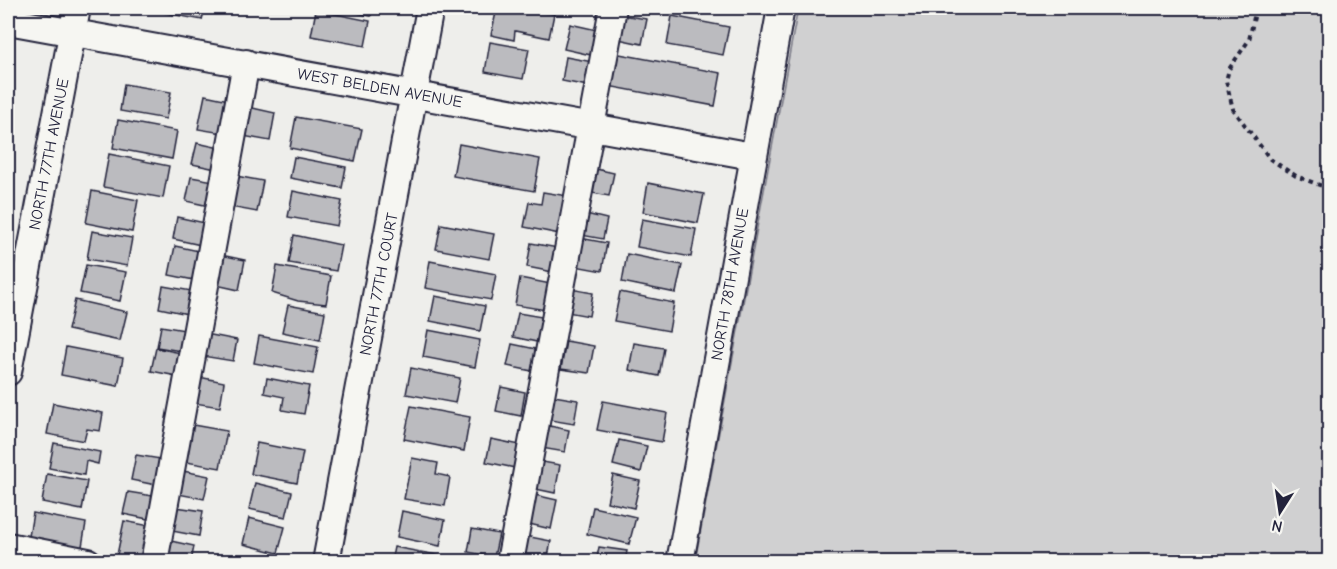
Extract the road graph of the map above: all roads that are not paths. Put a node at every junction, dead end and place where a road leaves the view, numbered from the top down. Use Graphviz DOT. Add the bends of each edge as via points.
graph roads {
  1 [pos="430,8"];
  2 [pos="613,8"];
  3 [pos="781,8"];
  4 [pos="74,20"];
  5 [pos="8,21"];
  6 [pos="246,63"];
  7 [pos="414,93"];
  8 [pos="591,126"];
  9 [pos="752,156"];
  10 [pos="8,372"];
  11 [pos="8,546"];
  12 [pos="88,561"];
  13 [pos="154,561"];
  14 [pos="326,561"];
  15 [pos="510,561"];
  16 [pos="680,561"];
  1 -- 7 [label="street, NORTH 77TH COURT"];
  2 -- 8 [label="street"];
  3 -- 9 [label="street, NORTH 78TH AVENUE"];
  4 -- 5 [label="street, WEST BELDEN AVENUE"];
  4 -- 6 [label="street, WEST BELDEN AVENUE"];
  4 -- 10 [label="street, NORTH 77TH AVENUE"];
  6 -- 7 [label="street, WEST BELDEN AVENUE"];
  6 -- 13 [label="street"];
  7 -- 8 [label="street, WEST BELDEN AVENUE"];
  7 -- 14 [label="street, NORTH 77TH COURT"];
  8 -- 9 [label="street, WEST BELDEN AVENUE"];
  8 -- 15 [label="street"];
  9 -- 16 [label="street, NORTH 78TH AVENUE"];
  11 -- 12 [label="street"];
}
